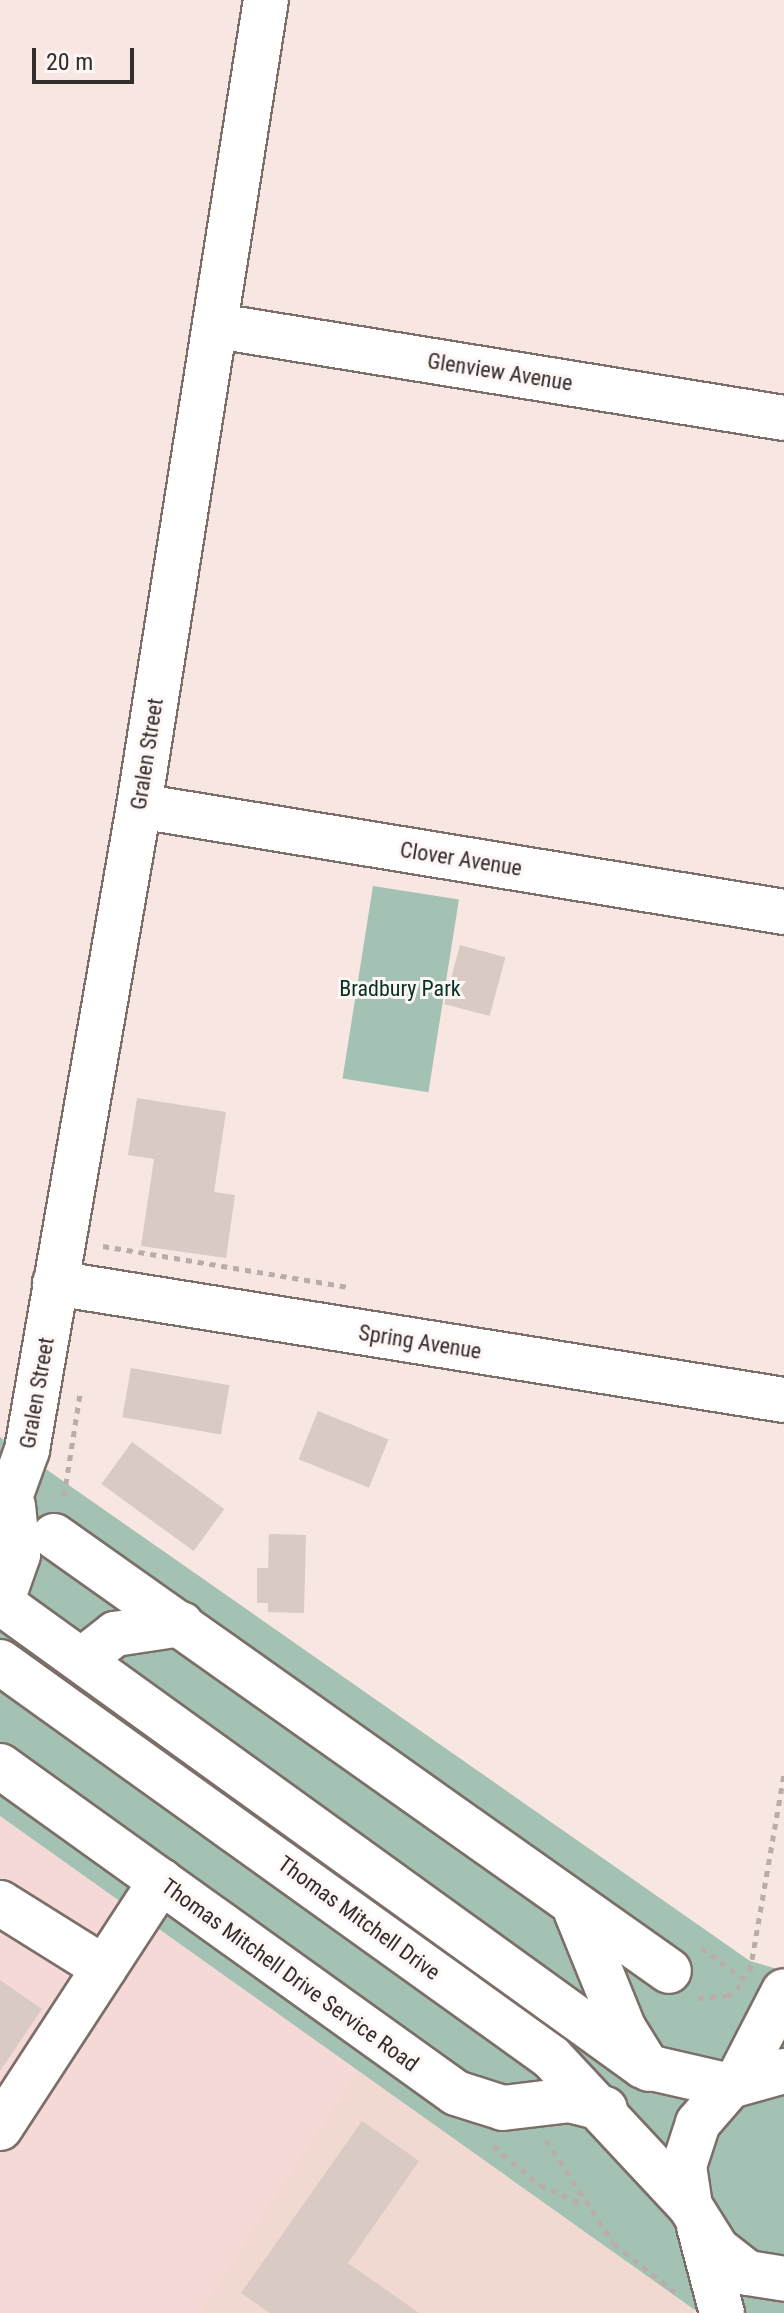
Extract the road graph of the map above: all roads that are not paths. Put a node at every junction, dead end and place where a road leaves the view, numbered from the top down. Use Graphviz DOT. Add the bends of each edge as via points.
graph roads {
  1 [pos="266,0"];
  2 [pos="217,326"];
  3 [pos="784,418"];
  4 [pos="139,806"];
  5 [pos="784,912"];
  6 [pos="55,1283"];
  7 [pos="784,1400"];
  8 [pos="4,1510"];
  9 [pos="54,1536"];
  10 [pos="1,1604"];
  11 [pos="181,1624"];
  12 [pos="83,1659"];
  13 [pos="0,1662"];
  14 [pos="72,1713"];
  15 [pos="0,1766"];
  16 [pos="161,1881"];
  17 [pos="570,1902"];
  18 [pos="0,1903"];
  19 [pos="104,1968"];
  20 [pos="669,1971"];
  21 [pos="784,1991"];
  22 [pos="649,2069"];
  23 [pos="784,2071"];
  24 [pos="733,2084"];
  25 [pos="605,2109"];
  26 [pos="0,2128"];
  27 [pos="695,2216"];
  28 [pos="784,2279"];
  29 [pos="703,2306"];
  1 -- 2 [label="street, Gralen Street"];
  2 -- 3 [label="street, Glenview Avenue"];
  2 -- 4 [label="street, Gralen Street"];
  4 -- 5 [label="street, Clover Avenue"];
  4 -- 6 [label="street, Gralen Street"];
  6 -- 7 [label="street, Spring Avenue"];
  6 -- 8 [label="street, Gralen Street"];
  8 -- 10 [label="street, Gralen Street" via="18,1555"];
  9 -- 11 [label="street"];
  10 -- 12 [label="street"];
  11 -- 12 [label="street" via="115,1634"];
  11 -- 17 [label="street"];
  12 -- 14 [label="street"];
  12 -- 22 [label="street"];
  13 -- 14 [label="street, Thomas Mitchell Drive"];
  14 -- 25 [label="street, Thomas Mitchell Drive" via="524,2036"];
  15 -- 16 [label="street, Thomas Mitchell Drive Service Road"];
  16 -- 19 [label="street"];
  16 -- 25 [label="street, Thomas Mitchell Drive Service Road" via="456,2093 494,2107 569,2100"];
  17 -- 20 [label="street"];
  17 -- 22 [label="street" via="597,1946 629,2040"];
  18 -- 19 [label="street"];
  19 -- 26 [label="street"];
  21 -- 24 [label="street"];
  22 -- 24 [label="street"];
  23 -- 24 [label="street"];
  24 -- 27 [label="street" via="706,2111 687,2151"];
  25 -- 27 [label="street, Thomas Mitchell Drive"];
  27 -- 28 [label="street, Thomas Mitchell Drive" via="740,2269"];
  27 -- 29 [label="street"];
}
